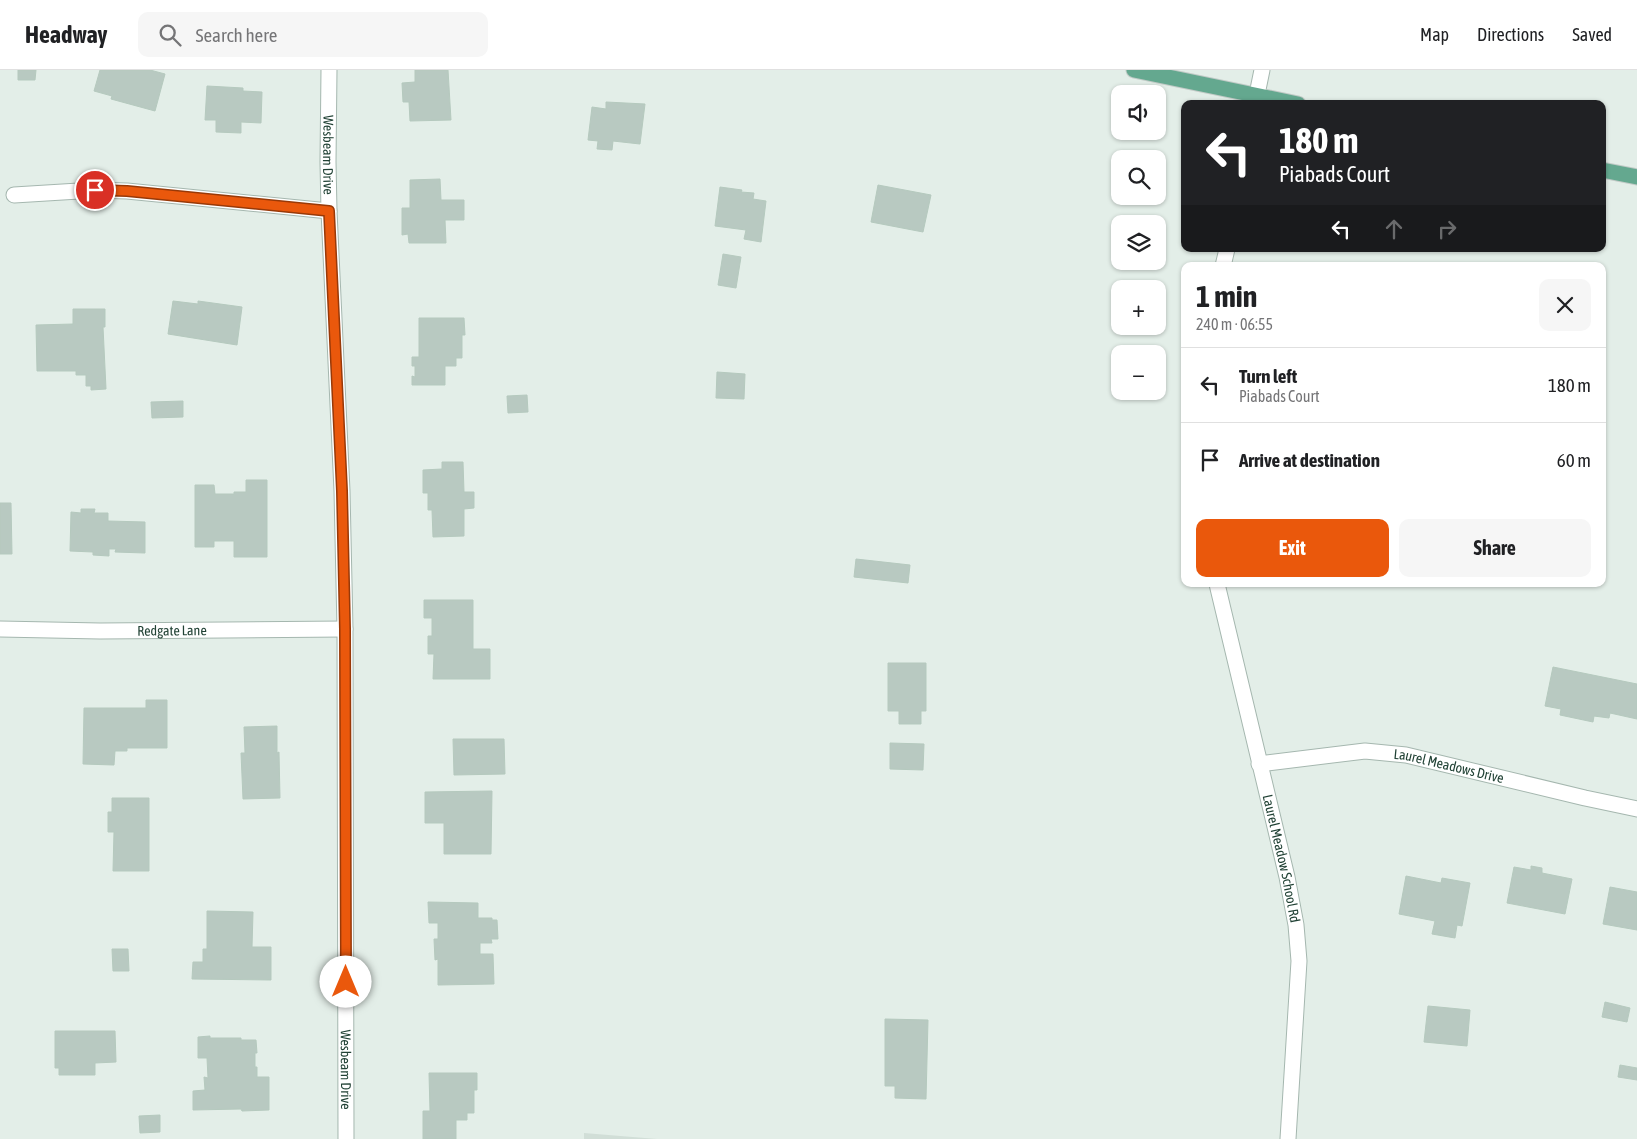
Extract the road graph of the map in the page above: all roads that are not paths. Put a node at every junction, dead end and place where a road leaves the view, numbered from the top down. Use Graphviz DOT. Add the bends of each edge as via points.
graph roads {
  1 [pos="329,70"];
  2 [pos="1134,70"];
  3 [pos="1262,70"];
  4 [pos="1256,100"];
  5 [pos="1606,171"];
  6 [pos="1637,177"];
  7 [pos="14,195"];
  8 [pos="329,211"];
  9 [pos="1218,587"];
  10 [pos="0,629"];
  11 [pos="345,629"];
  12 [pos="1260,764"];
  13 [pos="1637,809"];
  14 [pos="346,1139"];
  15 [pos="1288,1139"];
  1 -- 8 [label="street, Wesbeam Drive"];
  2 -- 4 [label="main road"];
  3 -- 4 [label="street"];
  5 -- 6 [label="main road"];
  7 -- 8 [label="street" via="127,191"];
  8 -- 11 [label="street, Wesbeam Drive"];
  9 -- 12 [label="street, Laurel Meadow School Rd"];
  10 -- 11 [label="street, Redgate Lane"];
  11 -- 14 [label="street, Wesbeam Drive"];
  12 -- 13 [label="street, Laurel Meadows Drive" via="1365,751 1406,755"];
  12 -- 15 [label="street, Laurel Meadow School Rd" via="1287,877 1299,961"];
}
